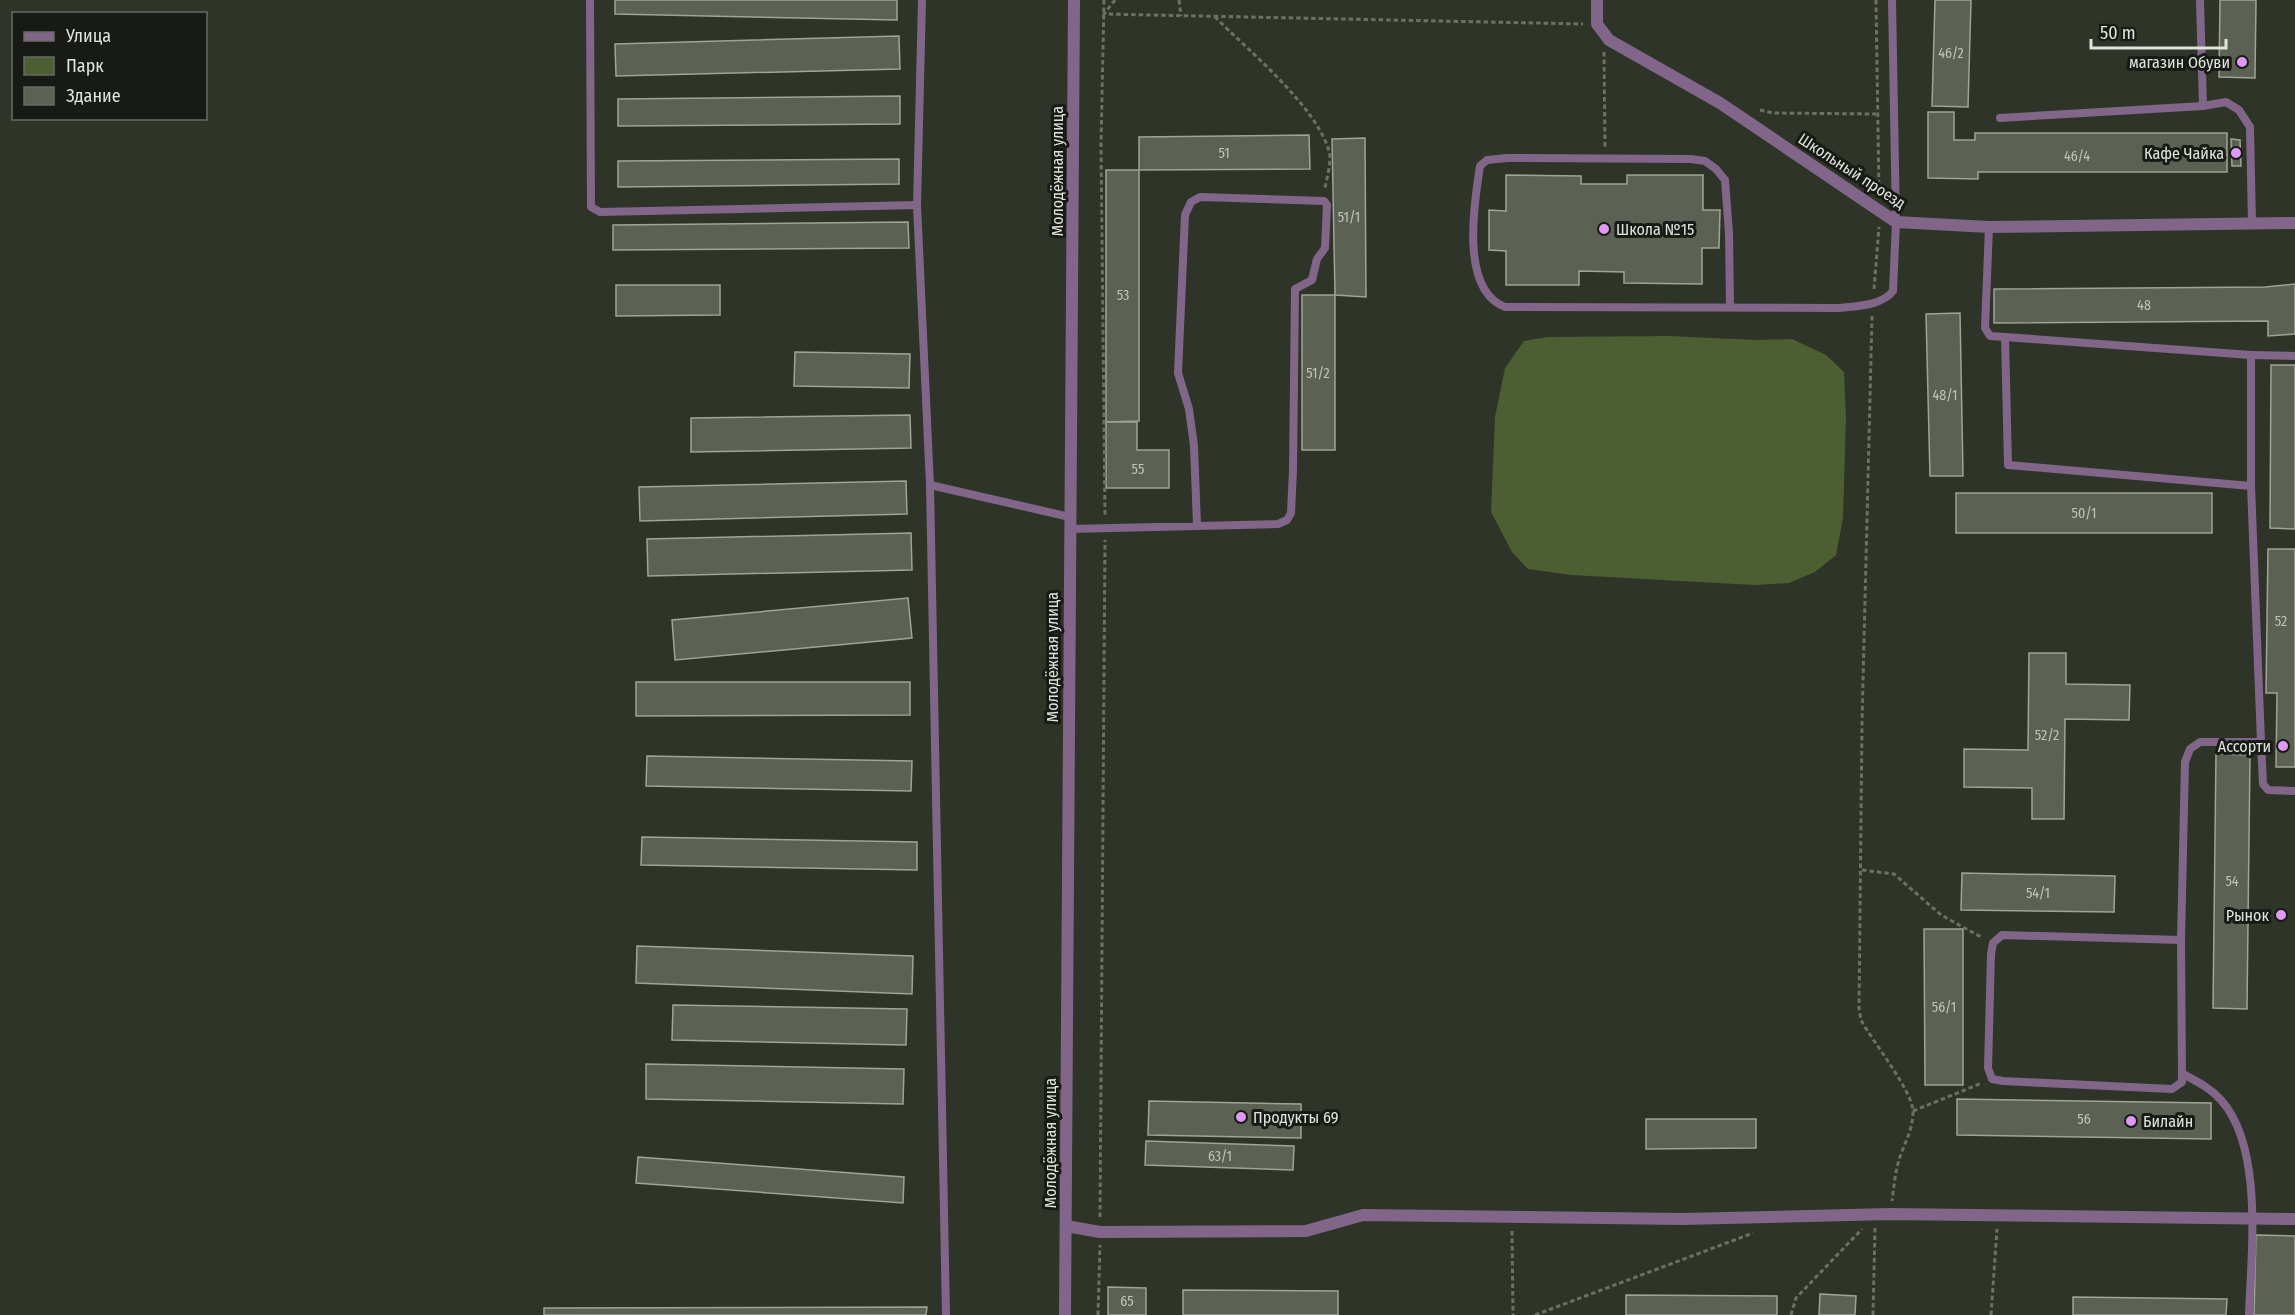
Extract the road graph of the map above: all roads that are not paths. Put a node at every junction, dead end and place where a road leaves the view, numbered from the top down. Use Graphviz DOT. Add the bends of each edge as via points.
graph roads {
  1 [pos="590,0"];
  2 [pos="922,0"];
  3 [pos="1074,0"];
  4 [pos="1597,0"];
  5 [pos="1892,0"];
  6 [pos="2200,0"];
  7 [pos="2203,106"];
  8 [pos="2000,118"];
  9 [pos="917,205"];
  10 [pos="1896,222"];
  11 [pos="2295,223"];
  12 [pos="2253,224"];
  13 [pos="1989,227"];
  14 [pos="1730,306"];
  15 [pos="2005,337"];
  16 [pos="2251,355"];
  17 [pos="2295,356"];
  18 [pos="930,485"];
  19 [pos="2251,486"];
  20 [pos="1070,523"];
  21 [pos="1197,525"];
  22 [pos="2261,742"];
  23 [pos="2295,791"];
  24 [pos="2181,940"];
  25 [pos="2183,1074"];
  26 [pos="2252,1217"];
  27 [pos="2295,1219"];
  28 [pos="1066,1226"];
  29 [pos="946,1315"];
  30 [pos="1065,1315"];
  31 [pos="2249,1315"];
  1 -- 9 [label="lane" via="591,207 600,212"];
  2 -- 9 [label="lane"];
  3 -- 20 [label="street, Молодёжная улица"];
  4 -- 10 [label="street, Школьный проезд" via="1597,24 1609,40 1720,103"];
  5 -- 10 [label="lane"];
  6 -- 7 [label="lane"];
  7 -- 8 [label="lane"];
  7 -- 12 [label="lane" via="2226,102 2239,110 2250,127"];
  9 -- 18 [label="lane"];
  10 -- 13 [label="street, Школьный проезд"];
  10 -- 14 [label="lane" via="1893,291 1889,296 1838,308"];
  11 -- 12 [label="street, Школьный проезд"];
  12 -- 13 [label="street, Школьный проезд"];
  13 -- 15 [label="lane" via="1985,328 1990,336"];
  14 -- 14 [label="lane" via="1505,308 1494,303 1484,292 1475,263 1474,206 1480,166 1487,160 1507,158 1705,161 1725,180"];
  15 -- 16 [label="lane"];
  15 -- 19 [label="lane" via="2008,465"];
  16 -- 17 [label="lane"];
  16 -- 19 [label="lane"];
  18 -- 20 [label="lane"];
  18 -- 29 [label="lane"];
  19 -- 22 [label="lane"];
  20 -- 21 [label="lane" via="1105,528"];
  20 -- 28 [label="street, Молодёжная улица"];
  21 -- 21 [label="lane" via="1278,524 1291,513 1296,289 1312,280 1317,259 1325,248 1324,201 1200,197 1191,202 1185,215 1178,373 1189,409 1194,446"];
  22 -- 23 [label="lane" via="2263,784 2268,790"];
  22 -- 24 [label="lane" via="2200,742 2190,749 2185,762"];
  24 -- 25 [label="lane"];
  24 -- 25 [label="lane" via="2002,935 1993,943 1988,1068 1992,1079 2003,1082 2172,1089 2182,1082"];
  25 -- 26 [label="lane" via="2223,1102 2239,1131 2249,1161"];
  26 -- 27 [label="street"];
  26 -- 28 [label="street" via="1875,1214 1683,1219 1363,1215 1306,1231 1100,1232"];
  26 -- 31 [label="lane"];
  28 -- 30 [label="street, Молодёжная улица"];
}
